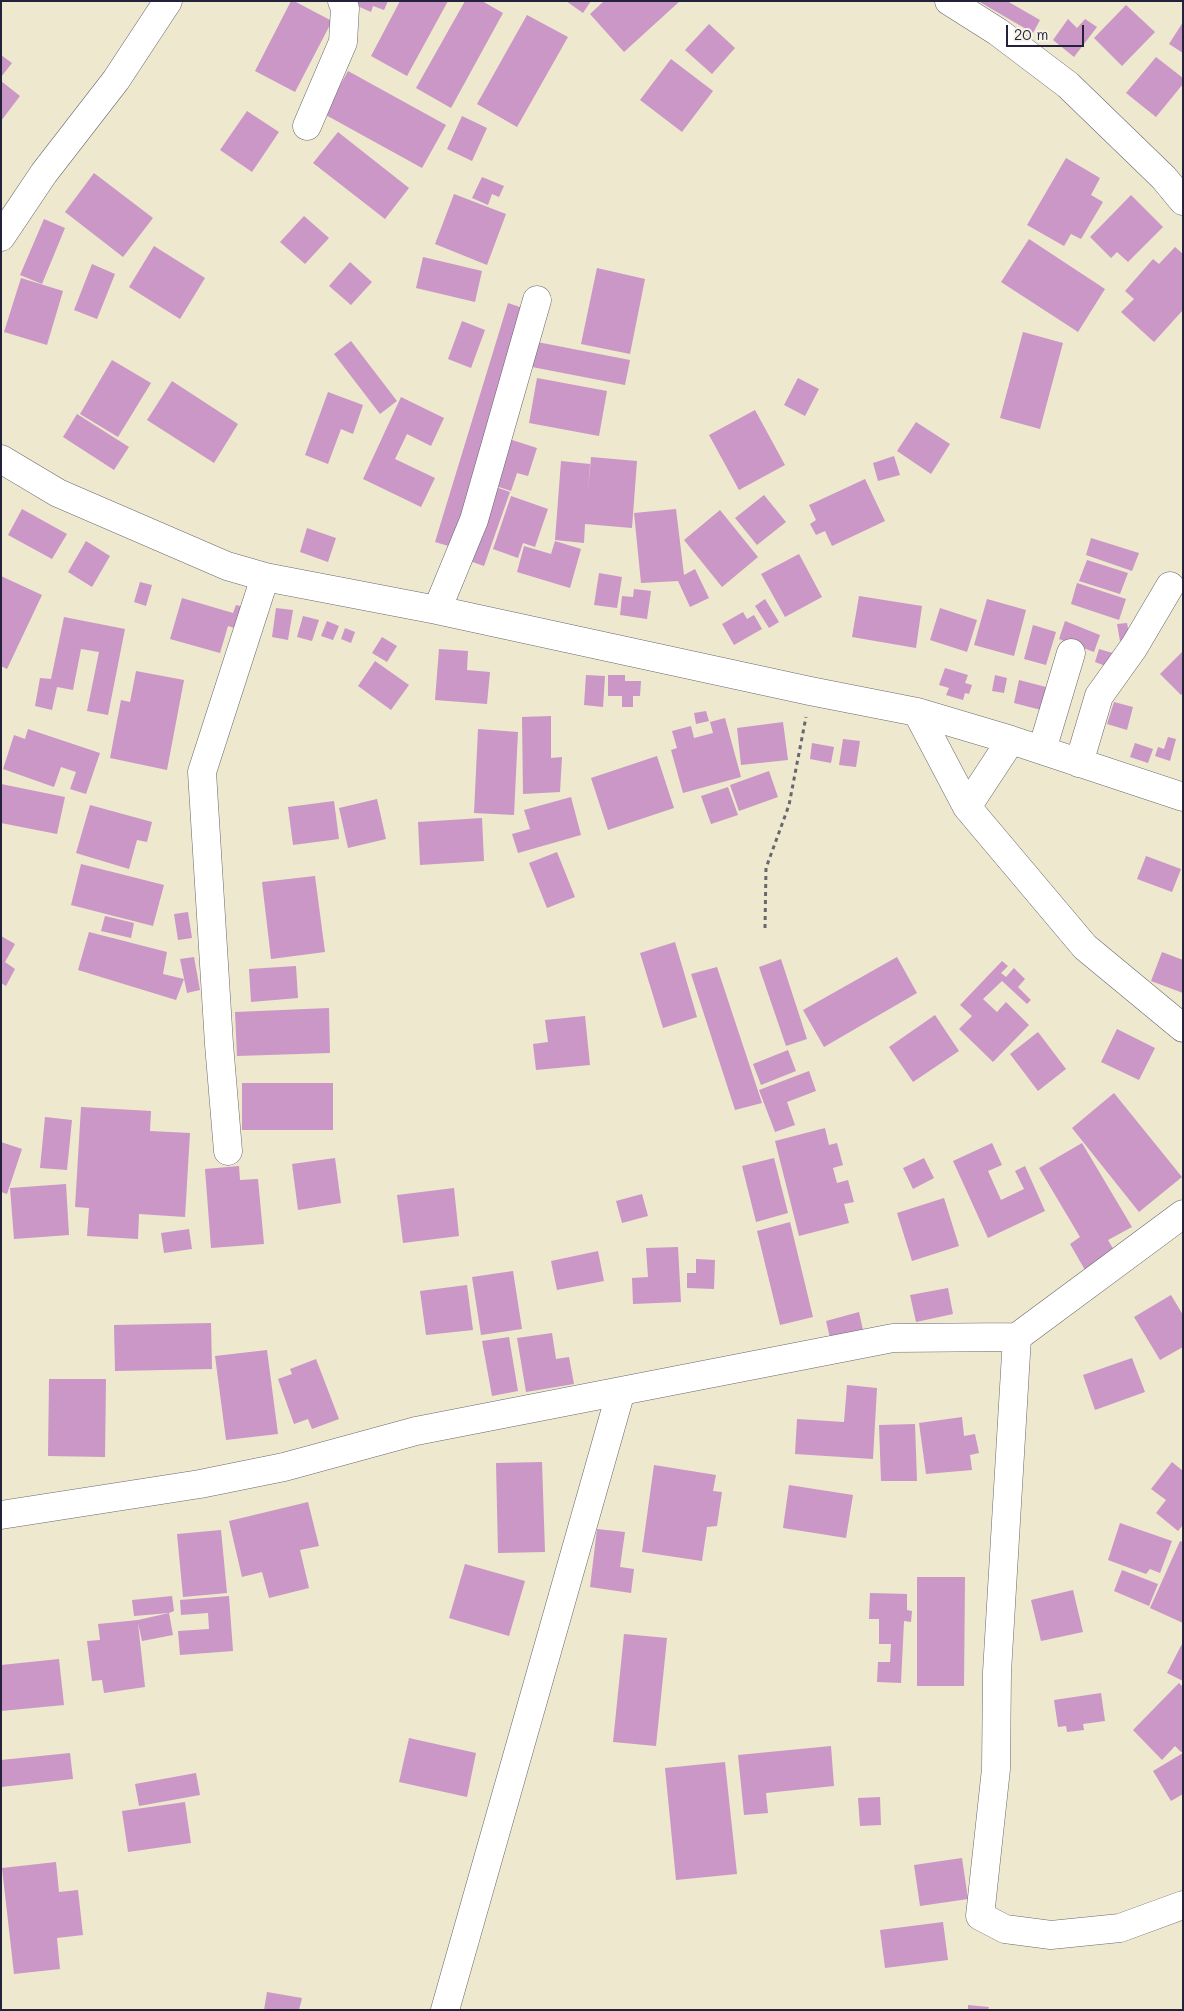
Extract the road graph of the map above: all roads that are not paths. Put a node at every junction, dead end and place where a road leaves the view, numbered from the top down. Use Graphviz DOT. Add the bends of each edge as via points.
graph roads {
  1 [pos="168,1"];
  2 [pos="342,1"];
  3 [pos="949,1"];
  4 [pos="307,126"];
  5 [pos="1183,201"];
  6 [pos="1,237"];
  7 [pos="536,300"];
  8 [pos="1,459"];
  9 [pos="266,577"];
  10 [pos="1170,586"];
  11 [pos="437,610"];
  12 [pos="1071,653"];
  13 [pos="917,712"];
  14 [pos="1011,740"];
  15 [pos="1042,750"];
  16 [pos="1079,763"];
  17 [pos="1183,797"];
  18 [pos="967,807"];
  19 [pos="1183,1028"];
  20 [pos="228,1151"];
  21 [pos="1183,1214"];
  22 [pos="1017,1337"];
  23 [pos="621,1391"];
  24 [pos="1,1515"];
  25 [pos="1183,1905"];
  26 [pos="445,2010"];
  1 -- 6 [label="street" via="116,80 44,173"];
  2 -- 4 [label="street" via="345,8 343,42"];
  3 -- 5 [label="street" via="998,32 1068,85 1164,178"];
  7 -- 11 [label="street" via="474,520"];
  8 -- 9 [label="street" via="58,493 227,566"];
  9 -- 11 [label="street"];
  9 -- 20 [label="street" via="202,772 218,1044"];
  10 -- 16 [label="street" via="1134,647 1099,696"];
  11 -- 13 [label="street"];
  12 -- 15 [label="street"];
  13 -- 14 [label="street"];
  13 -- 18 [label="street"];
  14 -- 15 [label="street"];
  14 -- 18 [label="street"];
  15 -- 16 [label="street"];
  16 -- 17 [label="street"];
  18 -- 19 [label="street" via="1085,946"];
  21 -- 22 [label="street"];
  22 -- 23 [label="street" via="893,1338"];
  22 -- 25 [label="street" via="997,1672 996,1770 980,1916 1005,1929 1051,1935 1120,1928"];
  23 -- 24 [label="street" via="416,1431 284,1467 200,1484"];
  23 -- 26 [label="street"];
}
